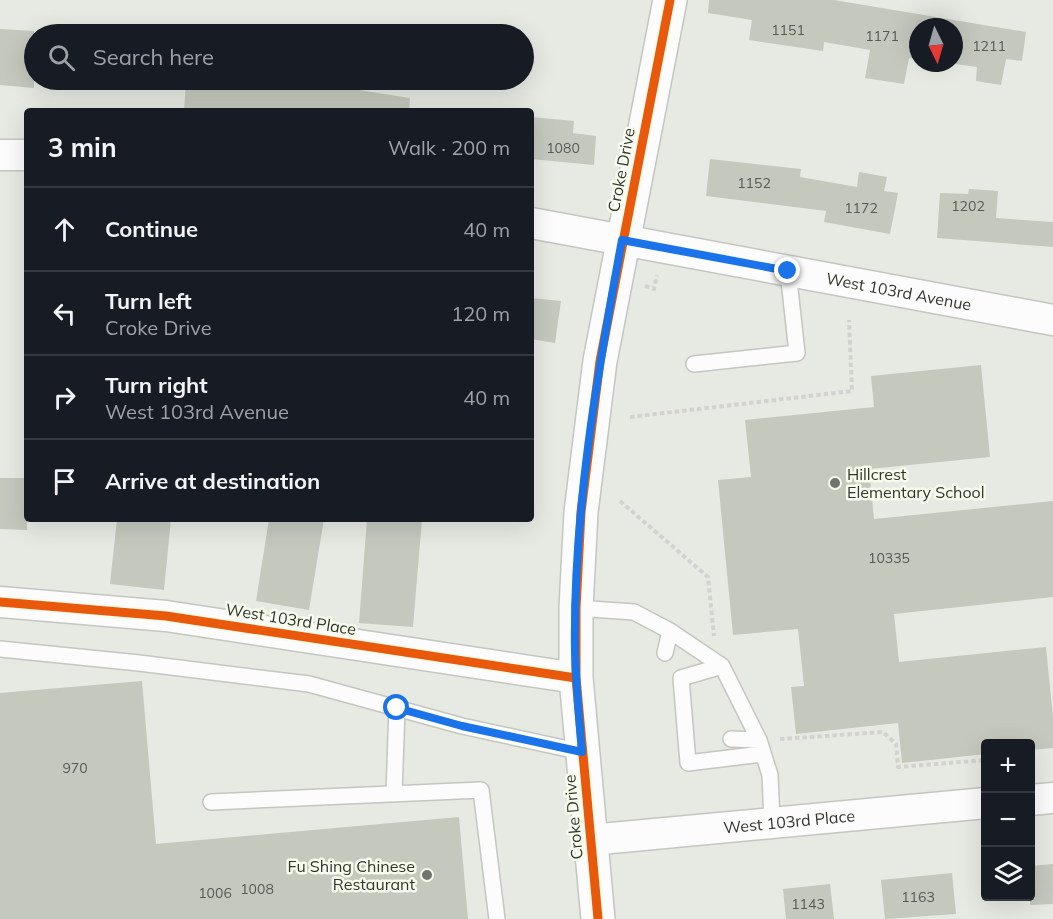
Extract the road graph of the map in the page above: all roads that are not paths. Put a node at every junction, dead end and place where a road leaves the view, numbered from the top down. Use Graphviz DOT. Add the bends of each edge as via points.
graph roads {
  1 [pos="670,0"];
  2 [pos="0,155"];
  3 [pos="24,155"];
  4 [pos="534,224"];
  5 [pos="622,240"];
  6 [pos="788,271"];
  7 [pos="1053,320"];
  8 [pos="694,364"];
  9 [pos="0,602"];
  10 [pos="576,608"];
  11 [pos="670,631"];
  12 [pos="0,649"];
  13 [pos="665,653"];
  14 [pos="722,666"];
  15 [pos="576,678"];
  16 [pos="397,708"];
  17 [pos="731,739"];
  18 [pos="760,747"];
  19 [pos="582,752"];
  20 [pos="394,794"];
  21 [pos="1053,798"];
  22 [pos="1035,800"];
  23 [pos="211,802"];
  24 [pos="981,804"];
  25 [pos="772,822"];
  26 [pos="590,840"];
  27 [pos="496,919"];
  28 [pos="597,919"];
  1 -- 5 [label="street, Croke Drive"];
  2 -- 3 [label="street"];
  4 -- 5 [label="street, West 103rd Avenue"];
  5 -- 6 [label="street, West 103rd Avenue"];
  5 -- 10 [label="street, Croke Drive" via="598,372 581,512"];
  6 -- 7 [label="street, West 103rd Avenue"];
  6 -- 8 [label="lane" via="797,353"];
  9 -- 15 [label="street, West 103rd Place" via="166,616"];
  10 -- 11 [label="lane" via="634,612"];
  10 -- 15 [label="street, Croke Drive"];
  11 -- 13 [label="lane"];
  11 -- 14 [label="lane"];
  12 -- 16 [label="lane" via="309,684"];
  14 -- 18 [label="lane"];
  14 -- 18 [label="lane" via="681,678 688,764"];
  15 -- 19 [label="street, Croke Drive"];
  16 -- 19 [label="lane"];
  16 -- 20 [label="lane"];
  17 -- 18 [label="lane"];
  18 -- 25 [label="lane" via="770,775"];
  19 -- 26 [label="street, Croke Drive"];
  20 -- 23 [label="lane"];
  20 -- 27 [label="lane" via="481,790"];
  21 -- 22 [label="street"];
  24 -- 25 [label="street, West 103rd Place"];
  25 -- 26 [label="street, West 103rd Place"];
  26 -- 28 [label="street, Croke Drive"];
}
